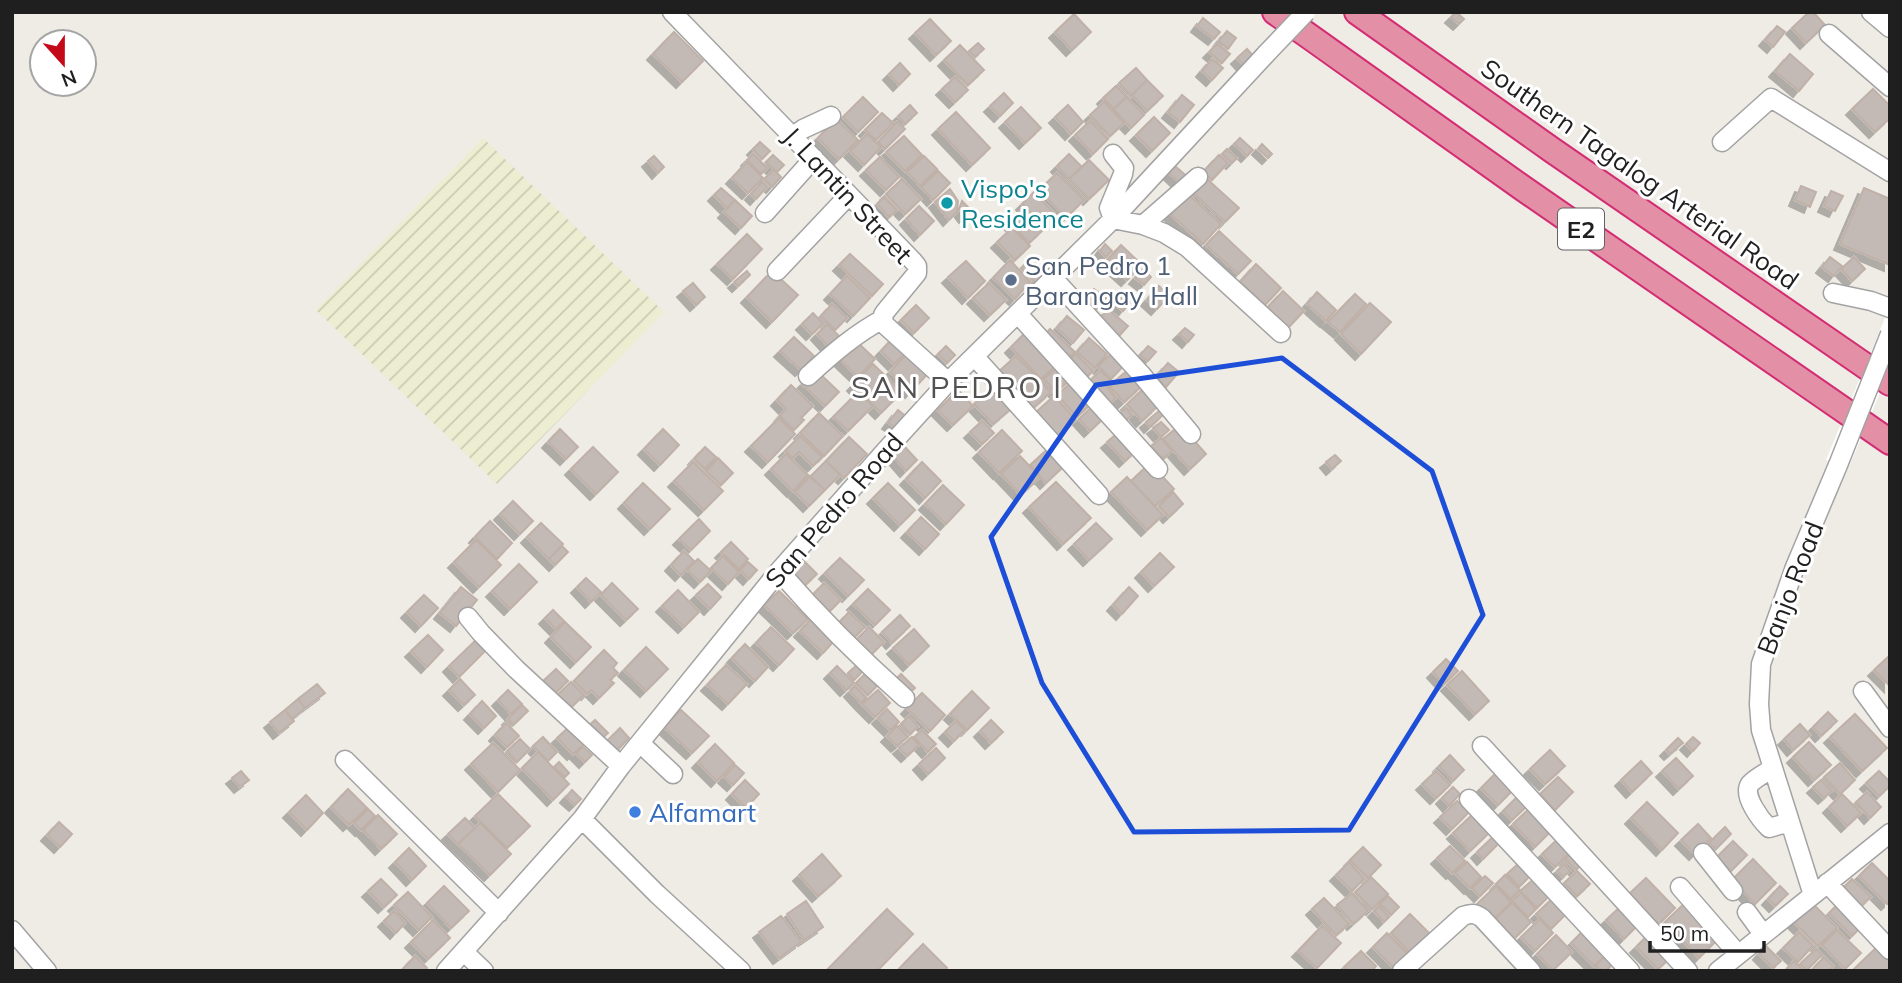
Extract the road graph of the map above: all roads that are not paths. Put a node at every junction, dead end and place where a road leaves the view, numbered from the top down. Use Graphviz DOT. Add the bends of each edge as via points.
graph roads {
  1 [pos="672,12"];
  2 [pos="1275,12"];
  3 [pos="1306,12"];
  4 [pos="1357,12"];
  5 [pos="1871,12"];
  6 [pos="1890,28"];
  7 [pos="1829,34"];
  8 [pos="1890,87"];
  9 [pos="831,117"];
  10 [pos="793,136"];
  11 [pos="1723,142"];
  12 [pos="1114,154"];
  13 [pos="814,158"];
  14 [pos="1890,172"];
  15 [pos="1198,177"];
  16 [pos="849,195"];
  17 [pos="765,213"];
  18 [pos="1113,219"];
  19 [pos="1143,225"];
  20 [pos="777,271"];
  21 [pos="1053,278"];
  22 [pos="1833,293"];
  23 [pos="1890,308"];
  24 [pos="1018,314"];
  25 [pos="883,319"];
  26 [pos="1281,333"];
  27 [pos="1890,334"];
  28 [pos="975,357"];
  29 [pos="808,376"];
  30 [pos="948,382"];
  31 [pos="1890,383"];
  32 [pos="1191,434"];
  33 [pos="1890,442"];
  34 [pos="1158,469"];
  35 [pos="1099,495"];
  36 [pos="779,571"];
  37 [pos="468,617"];
  38 [pos="1863,691"];
  39 [pos="905,698"];
  40 [pos="1890,728"];
  41 [pos="640,743"];
  42 [pos="1482,746"];
  43 [pos="345,760"];
  44 [pos="621,766"];
  45 [pos="1773,768"];
  46 [pos="673,774"];
  47 [pos="1469,799"];
  48 [pos="582,820"];
  49 [pos="1790,822"];
  50 [pos="1890,833"];
  51 [pos="1703,853"];
  52 [pos="1827,883"];
  53 [pos="1680,887"];
  54 [pos="1733,891"];
  55 [pos="1813,895"];
  56 [pos="1747,912"];
  57 [pos="499,913"];
  58 [pos="12,930"];
  59 [pos="1763,934"];
  60 [pos="1890,950"];
  61 [pos="464,952"];
  62 [pos="1738,954"];
  63 [pos="47,971"];
  64 [pos="446,971"];
  65 [pos="484,971"];
  66 [pos="740,971"];
  67 [pos="1402,971"];
  68 [pos="1531,971"];
  69 [pos="1630,971"];
  70 [pos="1688,971"];
  71 [pos="1718,971"];
  1 -- 10 [label="street, J. Lantin Street"];
  2 -- 33 [label="highway, E2"];
  3 -- 18 [label="street, San Pedro Road, bridge"];
  4 -- 31 [label="highway, Southern Tagalog Arterial Road / E2"];
  5 -- 6 [label="street"];
  7 -- 8 [label="street"];
  9 -- 10 [label="street"];
  10 -- 13 [label="street, J. Lantin Street"];
  11 -- 14 [label="street" via="1771,98"];
  12 -- 18 [label="street" via="1124,168 1110,208"];
  13 -- 16 [label="street, J. Lantin Street"];
  13 -- 17 [label="street"];
  15 -- 19 [label="street"];
  16 -- 20 [label="street"];
  16 -- 25 [label="street, J. Lantin Street" via="917,266 917,273"];
  18 -- 19 [label="street"];
  18 -- 21 [label="street, San Pedro Road"];
  19 -- 26 [label="street" via="1187,247"];
  21 -- 24 [label="street, San Pedro Road"];
  21 -- 32 [label="street"];
  22 -- 23 [label="street"];
  24 -- 28 [label="street, San Pedro Road"];
  24 -- 34 [label="street"];
  25 -- 29 [label="street" via="860,332"];
  25 -- 30 [label="street" via="886,327"];
  27 -- 45 [label="street, Banjo Road, bridge" via="1795,567 1761,664 1761,730"];
  28 -- 30 [label="street, San Pedro Road"];
  28 -- 35 [label="street"];
  30 -- 36 [label="street, San Pedro Road"];
  36 -- 39 [label="street" via="857,655"];
  36 -- 41 [label="street, San Pedro Road"];
  37 -- 44 [label="street" via="508,662"];
  38 -- 40 [label="street"];
  41 -- 44 [label="street, San Pedro Road"];
  41 -- 46 [label="street"];
  42 -- 70 [label="street"];
  43 -- 57 [label="street"];
  44 -- 48 [label="street, San Pedro Road"];
  45 -- 49 [label="street, Banjo Road"];
  45 -- 49 [label="street" via="1750,784 1748,792 1757,815 1769,828"];
  47 -- 69 [label="street"];
  48 -- 57 [label="street, San Pedro Road"];
  48 -- 66 [label="street"];
  49 -- 55 [label="street, Banjo Road"];
  50 -- 52 [label="street"];
  51 -- 54 [label="street"];
  52 -- 55 [label="street"];
  52 -- 60 [label="street"];
  53 -- 62 [label="street"];
  55 -- 59 [label="street"];
  56 -- 59 [label="street"];
  57 -- 61 [label="street, San Pedro Road"];
  58 -- 63 [label="street"];
  59 -- 62 [label="street"];
  61 -- 64 [label="street, San Pedro Road"];
  61 -- 65 [label="street"];
  62 -- 71 [label="street"];
  67 -- 68 [label="street" via="1470,914 1482,918"];
}
